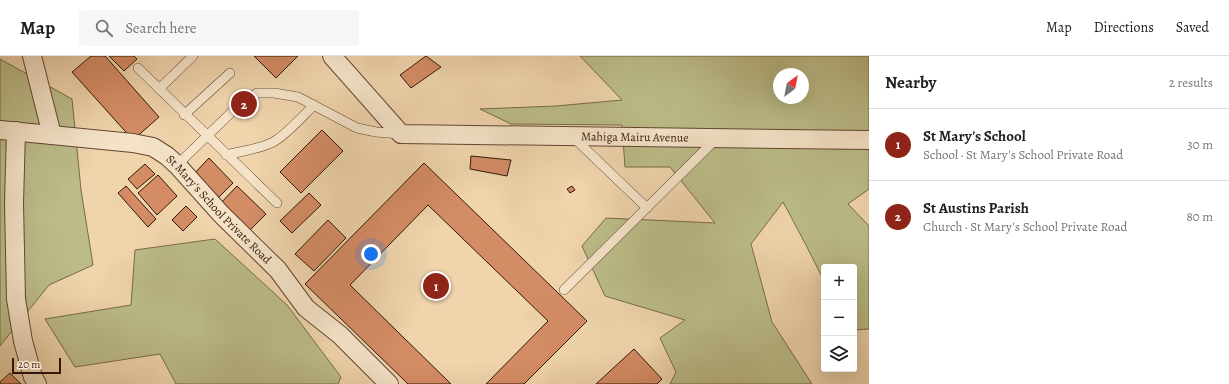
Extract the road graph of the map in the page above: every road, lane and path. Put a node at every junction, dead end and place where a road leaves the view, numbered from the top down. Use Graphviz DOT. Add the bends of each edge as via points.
graph roads {
  1 [pos="32,56"];
  2 [pos="193,56"];
  3 [pos="332,56"];
  4 [pos="138,68"];
  5 [pos="230,73"];
  6 [pos="159,89"];
  7 [pos="314,105"];
  8 [pos="184,114"];
  9 [pos="8,131"];
  10 [pos="401,134"];
  11 [pos="52,135"];
  12 [pos="207,136"];
  13 [pos="572,136"];
  14 [pos="717,138"];
  15 [pos="869,140"];
  16 [pos="226,155"];
  17 [pos="177,165"];
  18 [pos="277,203"];
  19 [pos="646,208"];
  20 [pos="564,290"];
  21 [pos="37,384"];
  22 [pos="390,384"];
  1 -- 11 [label="street"];
  2 -- 6 [label="lane"];
  3 -- 10 [label="street"];
  4 -- 6 [label="lane"];
  5 -- 8 [label="lane"];
  6 -- 8 [label="lane"];
  7 -- 10 [label="lane" via="357,128"];
  7 -- 12 [label="lane" via="298,97 257,93 239,105"];
  7 -- 16 [label="lane" via="275,141"];
  8 -- 12 [label="lane"];
  9 -- 11 [label="street, St Mary's School Private Road"];
  9 -- 21 [label="street" via="14,203 16,299 22,341"];
  10 -- 13 [label="street, Mahiga Mairu Avenue"];
  11 -- 17 [label="street, St Mary's School Private Road" via="133,143 153,148"];
  12 -- 16 [label="lane"];
  12 -- 17 [label="lane"];
  13 -- 14 [label="street, Mahiga Mairu Avenue"];
  13 -- 19 [label="lane"];
  14 -- 15 [label="street, Mahiga Mairu Avenue"];
  14 -- 19 [label="lane"];
  16 -- 18 [label="lane"];
  17 -- 22 [label="street, St Mary's School Private Road" via="220,214 278,270 306,308 340,335"];
  19 -- 20 [label="lane"];
}
